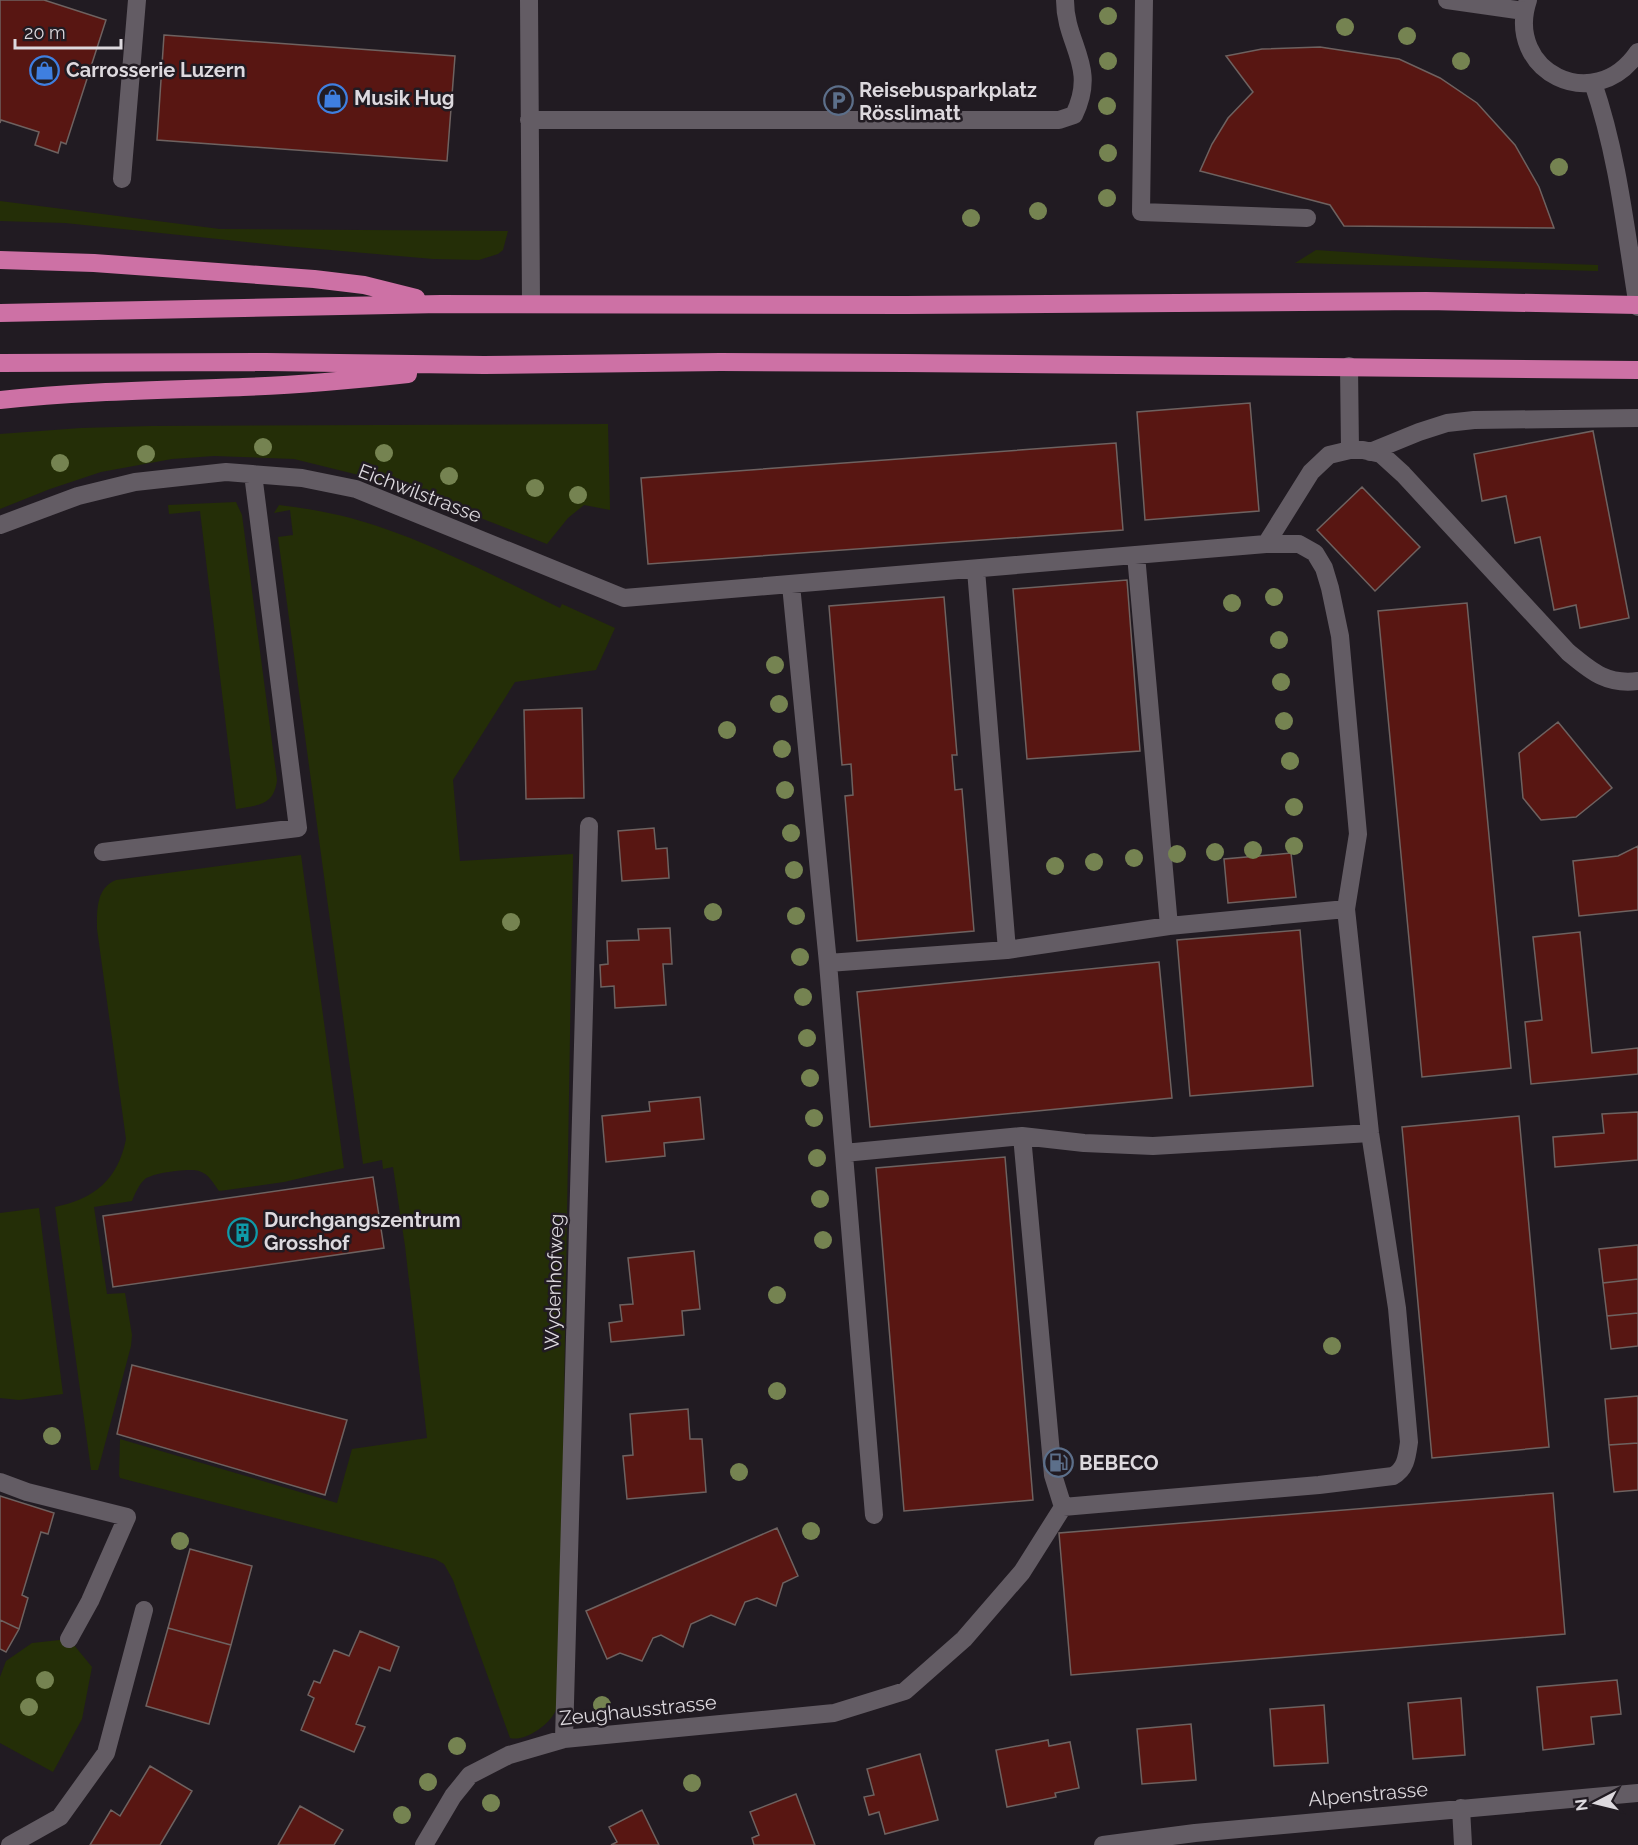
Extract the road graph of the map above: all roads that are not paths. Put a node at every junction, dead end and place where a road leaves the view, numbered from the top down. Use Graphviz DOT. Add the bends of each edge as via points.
graph roads {
  1 [pos="137,0"];
  2 [pos="529,0"];
  3 [pos="1065,0"];
  4 [pos="1144,0"];
  5 [pos="1447,0"];
  6 [pos="1526,6"];
  7 [pos="1638,52"];
  8 [pos="1593,83"];
  9 [pos="530,120"];
  10 [pos="122,179"];
  11 [pos="1306,218"];
  12 [pos="0,260"];
  13 [pos="441,304"];
  14 [pos="531,304"];
  15 [pos="1638,306"];
  16 [pos="0,313"];
  17 [pos="0,363"];
  18 [pos="484,365"];
  19 [pos="1349,366"];
  20 [pos="1638,369"];
  21 [pos="0,400"];
  22 [pos="1638,418"];
  23 [pos="1350,450"];
  24 [pos="1370,452"];
  25 [pos="254,474"];
  26 [pos="0,525"];
  27 [pos="1266,544"];
  28 [pos="1136,555"];
  29 [pos="976,570"];
  30 [pos="791,585"];
  31 [pos="1638,681"];
  32 [pos="589,826"];
  33 [pos="103,852"];
  34 [pos="1346,909"];
  35 [pos="1169,926"];
  36 [pos="1007,950"];
  37 [pos="828,963"];
  38 [pos="1370,1133"];
  39 [pos="1022,1136"];
  40 [pos="844,1153"];
  41 [pos="0,1482"];
  42 [pos="1063,1507"];
  43 [pos="874,1515"];
  44 [pos="144,1610"];
  45 [pos="69,1639"];
  46 [pos="564,1739"];
  47 [pos="1638,1793"];
  48 [pos="1461,1808"];
  49 [pos="1124,1844"];
  50 [pos="10,1845"];
  51 [pos="423,1845"];
  52 [pos="1103,1845"];
  53 [pos="1463,1845"];
  1 -- 10 [label="street"];
  2 -- 9 [label="street"];
  3 -- 9 [label="street" via="1083,79 1082,99 1074,115 1059,120"];
  4 -- 11 [label="street" via="1141,212"];
  5 -- 6 [label="street"];
  6 -- 8 [label="street" via="1524,28 1528,44 1547,71 1561,79"];
  7 -- 8 [label="street" via="1626,68"];
  8 -- 15 [label="street" via="1620,192"];
  9 -- 14 [label="street"];
  12 -- 13 [label="highway" via="314,279 363,285"];
  13 -- 14 [label="highway"];
  13 -- 16 [label="highway"];
  14 -- 15 [label="highway" via="1426,301"];
  17 -- 18 [label="highway"];
  18 -- 19 [label="highway" via="731,362"];
  18 -- 21 [label="highway" via="350,381"];
  19 -- 20 [label="highway"];
  19 -- 23 [label="street"];
  22 -- 24 [label="street" via="1447,423"];
  23 -- 24 [label="street"];
  23 -- 27 [label="street" via="1329,454 1311,472"];
  24 -- 31 [label="street" via="1380,454 1403,474 1568,652 1595,674 1624,683"];
  25 -- 26 [label="street, Eichwilstrasse" via="225,472 135,482 78,496"];
  25 -- 30 [label="street, Eichwilstrasse" via="302,478 356,489 624,598"];
  25 -- 33 [label="street" via="297,828"];
  27 -- 28 [label="street, Eichwilstrasse"];
  27 -- 34 [label="street, Eichwilstrasse" via="1299,544 1315,553 1330,588 1340,636 1358,834"];
  28 -- 29 [label="street, Eichwilstrasse"];
  28 -- 35 [label="street"];
  29 -- 30 [label="street, Eichwilstrasse"];
  29 -- 36 [label="street"];
  30 -- 37 [label="street"];
  32 -- 46 [label="street, Wydenhofweg"];
  34 -- 35 [label="street"];
  34 -- 38 [label="street, Eichwilstrasse"];
  35 -- 36 [label="street"];
  36 -- 37 [label="street"];
  37 -- 40 [label="street"];
  38 -- 39 [label="street" via="1153,1146"];
  38 -- 42 [label="street, Eichwilstrasse" via="1397,1308 1409,1442 1400,1472 1318,1485"];
  39 -- 40 [label="street"];
  39 -- 42 [label="street" via="1053,1475"];
  40 -- 43 [label="street"];
  41 -- 45 [label="street" via="127,1517"];
  42 -- 46 [label="street, Zeughausstrasse" via="1022,1572 964,1640 905,1691 830,1713"];
  44 -- 50 [label="street" via="106,1753 60,1817"];
  46 -- 51 [label="street, Zeughausstrasse" via="509,1755 470,1775"];
  47 -- 48 [label="street, Alpenstrasse"];
  48 -- 49 [label="street, Alpenstrasse" via="1207,1832"];
  48 -- 53 [label="street"];
  49 -- 52 [label="street, Alpenstrasse"];
}
